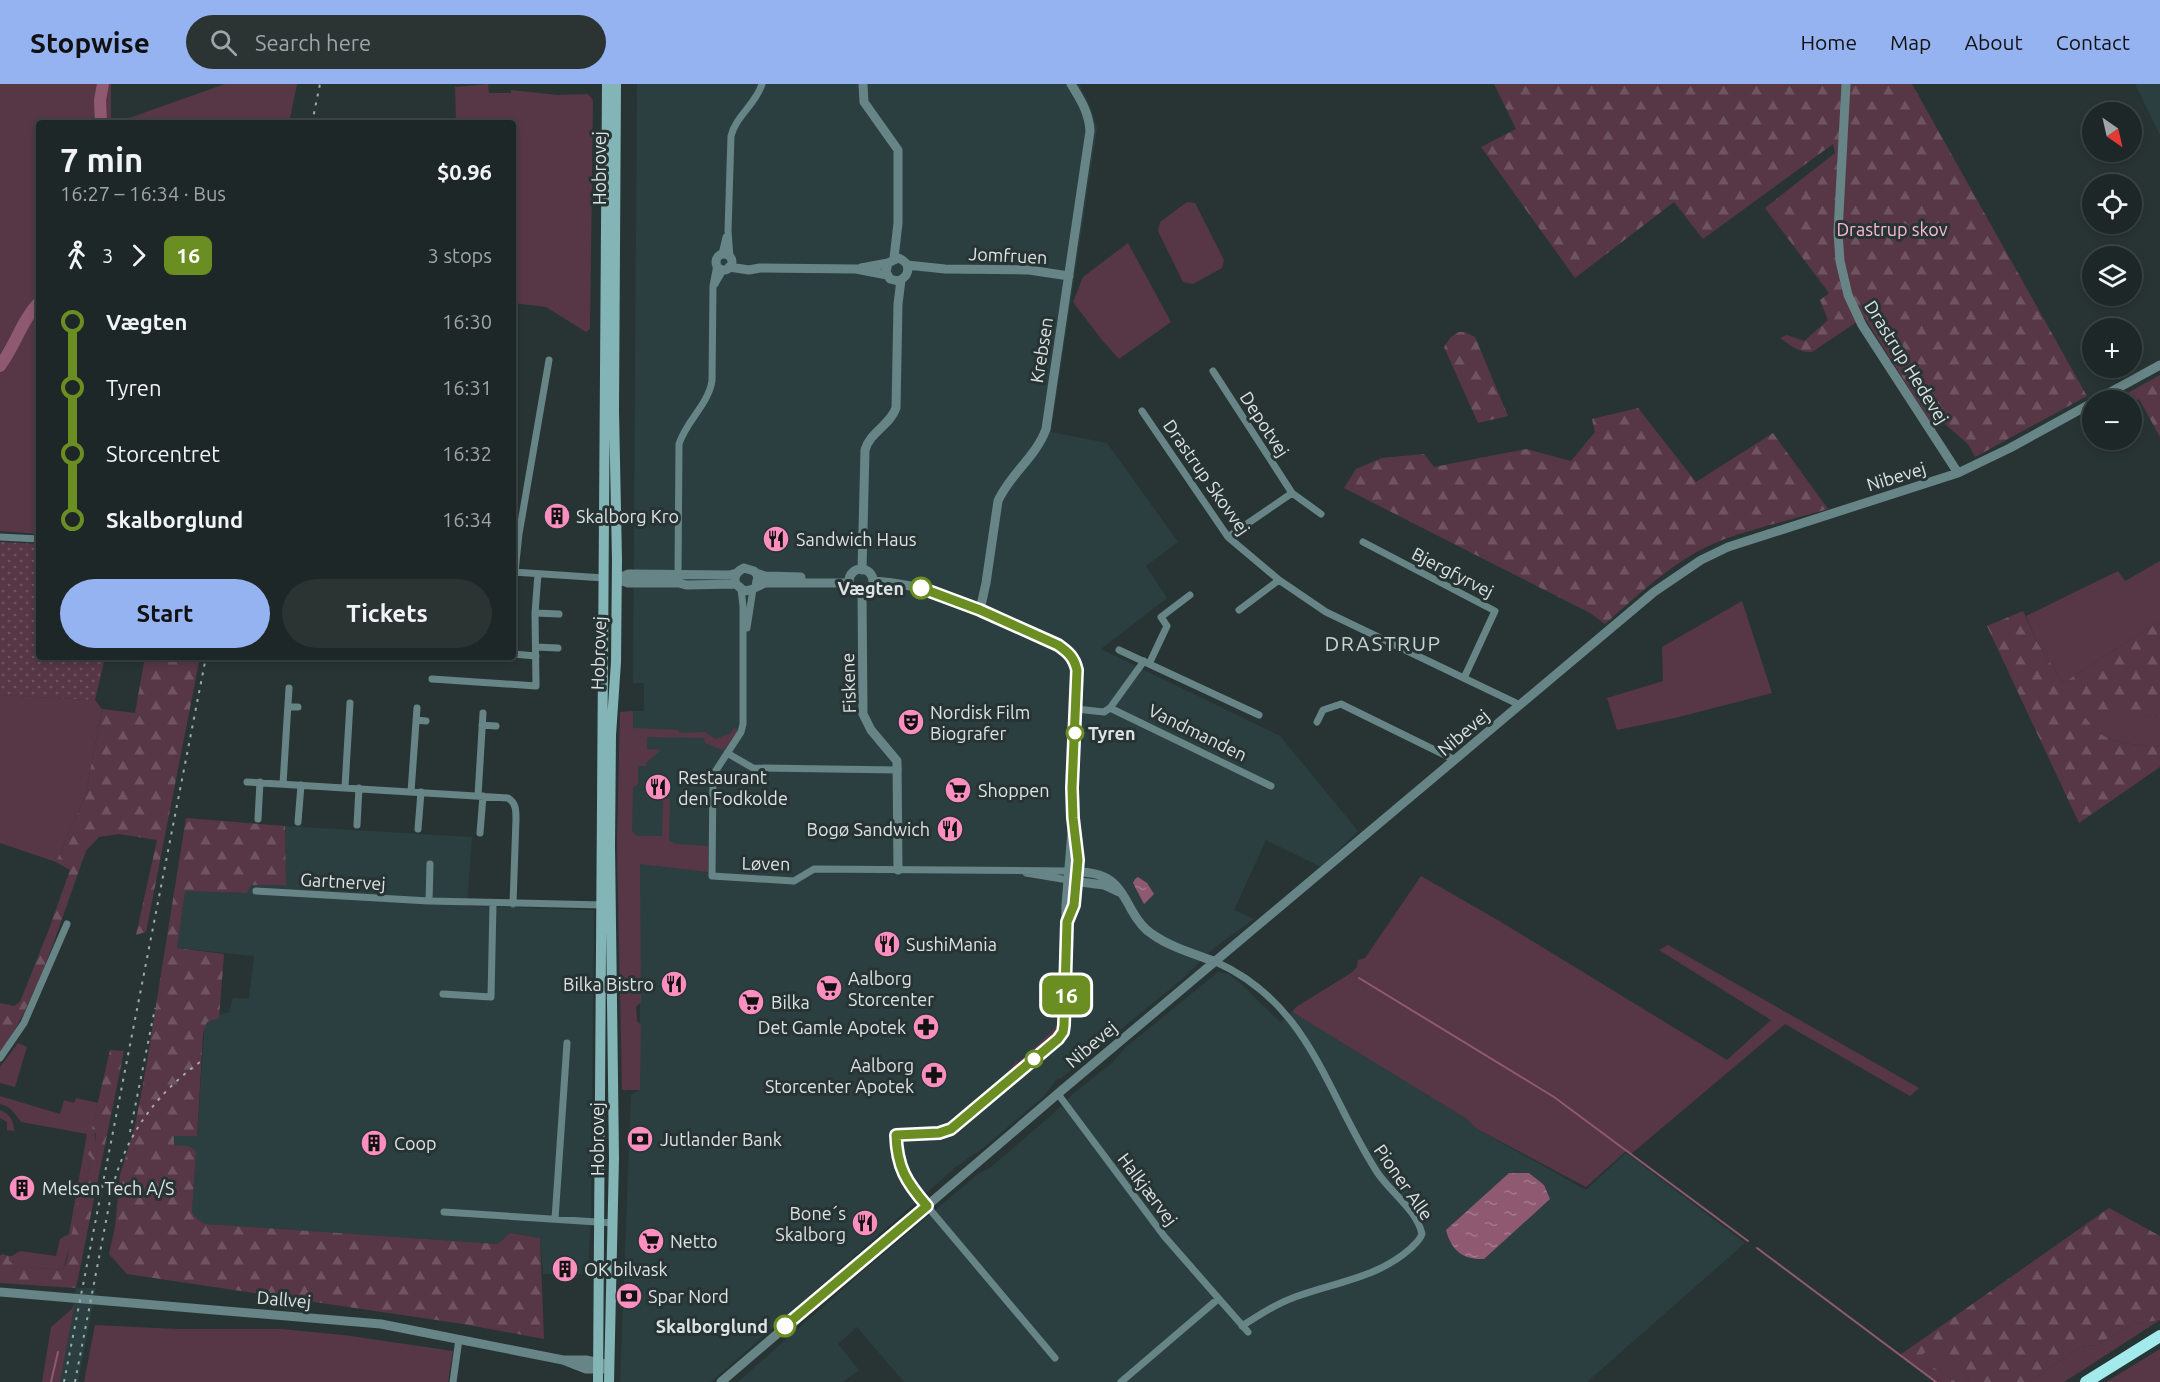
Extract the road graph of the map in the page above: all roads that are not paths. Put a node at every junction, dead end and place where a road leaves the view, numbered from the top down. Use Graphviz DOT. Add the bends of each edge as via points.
graph roads {
  1 [pos="614,84"];
  2 [pos="762,84"];
  3 [pos="863,84"];
  4 [pos="1071,84"];
  5 [pos="1846,84"];
  6 [pos="725,262"];
  7 [pos="897,269"];
  8 [pos="1069,276"];
  9 [pos="549,360"];
  10 [pos="2160,365"];
  11 [pos="1213,371"];
  12 [pos="2115,390"];
  13 [pos="2082,409"];
  14 [pos="1142,411"];
  15 [pos="1958,473"];
  16 [pos="1292,493"];
  17 [pos="1320,514"];
  18 [pos="0,537"];
  19 [pos="1228,537"];
  20 [pos="36,539"];
  21 [pos="1363,542"];
  22 [pos="516,557"];
  23 [pos="862,570"];
  24 [pos="516,572"];
  25 [pos="737,573"];
  26 [pos="756,573"];
  27 [pos="538,574"];
  28 [pos="678,574"];
  29 [pos="604,578"];
  30 [pos="617,579"];
  31 [pos="1279,580"];
  32 [pos="850,581"];
  33 [pos="873,581"];
  34 [pos="738,587"];
  35 [pos="755,587"];
  36 [pos="862,593"];
  37 [pos="1190,595"];
  38 [pos="980,610"];
  39 [pos="1239,610"];
  40 [pos="534,613"];
  41 [pos="559,614"];
  42 [pos="744,639"];
  43 [pos="536,647"];
  44 [pos="558,648"];
  45 [pos="1119,650"];
  46 [pos="516,654"];
  47 [pos="536,656"];
  48 [pos="1147,662"];
  49 [pos="1464,678"];
  50 [pos="432,679"];
  51 [pos="289,688"];
  52 [pos="350,703"];
  53 [pos="1520,705"];
  54 [pos="288,707"];
  55 [pos="298,707"];
  56 [pos="417,708"];
  57 [pos="1076,708"];
  58 [pos="1110,708"];
  59 [pos="483,713"];
  60 [pos="1259,715"];
  61 [pos="416,720"];
  62 [pos="426,721"];
  63 [pos="1317,722"];
  64 [pos="482,725"];
  65 [pos="496,726"];
  66 [pos="727,753"];
  67 [pos="1455,760"];
  68 [pos="898,770"];
  69 [pos="247,782"];
  70 [pos="260,782"];
  71 [pos="283,784"];
  72 [pos="301,785"];
  73 [pos="1271,786"];
  74 [pos="345,788"];
  75 [pos="359,788"];
  76 [pos="411,792"];
  77 [pos="421,792"];
  78 [pos="480,796"];
  79 [pos="258,819"];
  80 [pos="298,822"];
  81 [pos="357,825"];
  82 [pos="418,829"];
  83 [pos="480,833"];
  84 [pos="430,864"];
  85 [pos="898,870"];
  86 [pos="1072,876"];
  87 [pos="256,891"];
  88 [pos="429,901"];
  89 [pos="493,904"];
  90 [pos="513,904"];
  91 [pos="607,906"];
  92 [pos="67,924"];
  93 [pos="1216,962"];
  94 [pos="443,994"];
  95 [pos="567,1043"];
  96 [pos="0,1058"];
  97 [pos="1058,1094"];
  98 [pos="927,1206"];
  99 [pos="444,1212"];
  100 [pos="555,1220"];
  101 [pos="599,1222"];
  102 [pos="613,1223"];
  103 [pos="0,1292"];
  104 [pos="1218,1299"];
  105 [pos="1242,1326"];
  106 [pos="1248,1332"];
  107 [pos="2160,1336"];
  108 [pos="459,1339"];
  109 [pos="1055,1358"];
  110 [pos="598,1366"];
  111 [pos="610,1366"];
  112 [pos="453,1382"];
  113 [pos="598,1382"];
  114 [pos="609,1382"];
  115 [pos="721,1382"];
  116 [pos="1121,1382"];
  117 [pos="2086,1382"];
  1 -- 29 [label="main road, Hobrovej"];
  1 -- 30 [label="main road, Hobrovej"];
  2 -- 6 [label="street" via="731,136"];
  3 -- 7 [label="street" via="864,102 898,150"];
  4 -- 8 [label="street, Krebsen" via="1085,107 1090,131"];
  5 -- 15 [label="street, Drastrup Hedevej" via="1838,232 1848,295 1862,326"];
  6 -- 7 [label="street, Jomfruen" via="749,270"];
  6 -- 28 [label="street" via="713,286 711,392 679,444"];
  7 -- 8 [label="street, Jomfruen" via="1029,270"];
  7 -- 23 [label="street" via="896,408 865,450"];
  8 -- 38 [label="street, Krebsen" via="1046,429 1036,449 1003,490"];
  9 -- 22 [label="street"];
  10 -- 12 [label="street"];
  11 -- 16 [label="street, Depotvej"];
  13 -- 15 [label="street, Nibevej"];
  14 -- 19 [label="street, Drastrup Skovvej"];
  15 -- 53 [label="street, Nibevej" via="1762,535 1701,560 1654,592"];
  16 -- 17 [label="street, Depotvej"];
  16 -- 19 [label="street"];
  18 -- 20 [label="street"];
  19 -- 31 [label="street, Drastrup Skovvej"];
  21 -- 49 [label="street, Bjergfyrvej" via="1495,611"];
  23 -- 32 [label="street" via="856,571"];
  23 -- 33 [label="street"];
  24 -- 27 [label="street"];
  25 -- 26 [label="street" via="748,568"];
  25 -- 28 [label="street"];
  25 -- 34 [label="street"];
  26 -- 32 [label="street"];
  26 -- 35 [label="street"];
  27 -- 29 [label="street"];
  27 -- 40 [label="street"];
  28 -- 30 [label="street" via="628,574"];
  29 -- 30 [label="main road"];
  29 -- 91 [label="main road, Hobrovej"];
  30 -- 34 [label="street" via="628,583"];
  30 -- 91 [label="main road, Hobrovej"];
  31 -- 39 [label="street"];
  31 -- 49 [label="street, Drastrup Skovvej" via="1326,612"];
  32 -- 35 [label="street" via="765,583"];
  32 -- 36 [label="street" via="855,591"];
  33 -- 36 [label="street" via="869,590"];
  33 -- 38 [label="street" via="936,592"];
  34 -- 35 [label="street" via="747,591"];
  34 -- 42 [label="street, Løven" via="743,597"];
  35 -- 42 [label="street, Løven"];
  36 -- 68 [label="street, Fiskene" via="863,714 897,761"];
  37 -- 48 [label="street" via="1161,617 1167,626"];
  38 -- 57 [label="street" via="1068,652 1077,670"];
  40 -- 41 [label="street"];
  40 -- 43 [label="street"];
  42 -- 66 [label="street, Løven" via="743,724"];
  43 -- 44 [label="street"];
  43 -- 47 [label="street"];
  45 -- 48 [label="street"];
  46 -- 47 [label="street"];
  47 -- 50 [label="street" via="537,686"];
  48 -- 58 [label="street"];
  48 -- 60 [label="street"];
  49 -- 53 [label="street, Drastrup Skovvej"];
  51 -- 54 [label="street"];
  52 -- 74 [label="street" via="353,715"];
  53 -- 67 [label="street, Nibevej"];
  54 -- 55 [label="street"];
  54 -- 71 [label="street"];
  56 -- 61 [label="street"];
  57 -- 58 [label="street, Vandmanden" via="1104,712"];
  57 -- 86 [label="street" via="1073,818 1077,846"];
  58 -- 73 [label="street, Vandmanden"];
  59 -- 64 [label="street"];
  61 -- 62 [label="street"];
  61 -- 76 [label="street"];
  63 -- 67 [label="street" via="1323,710 1341,704"];
  64 -- 65 [label="street"];
  64 -- 78 [label="street"];
  66 -- 68 [label="street" via="753,768"];
  66 -- 85 [label="street, Løven" via="713,775 712,876 794,881 814,869"];
  67 -- 93 [label="street, Nibevej"];
  68 -- 85 [label="street, Fiskene"];
  69 -- 70 [label="street"];
  70 -- 71 [label="street"];
  70 -- 79 [label="street"];
  71 -- 72 [label="street"];
  72 -- 74 [label="street"];
  72 -- 80 [label="street"];
  74 -- 75 [label="street"];
  75 -- 76 [label="street"];
  75 -- 81 [label="street"];
  76 -- 77 [label="street"];
  77 -- 78 [label="street"];
  77 -- 82 [label="street"];
  78 -- 83 [label="street"];
  78 -- 90 [label="street" via="508,798 515,805"];
  84 -- 88 [label="street"];
  85 -- 86 [label="street, Løven" via="1015,871"];
  86 -- 93 [label="street" via="1107,878 1152,934"];
  86 -- 98 [label="street" via="1063,1032 951,1129 896,1135 906,1181"];
  87 -- 88 [label="street, Gartnervej"];
  88 -- 89 [label="street, Gartnervej"];
  89 -- 90 [label="street, Gartnervej"];
  89 -- 94 [label="street" via="491,997"];
  90 -- 91 [label="street, Gartnervej"];
  91 -- 101 [label="main road, Hobrovej"];
  91 -- 102 [label="main road, Hobrovej"];
  92 -- 96 [label="street" via="24,1023"];
  93 -- 97 [label="street, Nibevej"];
  93 -- 105 [label="street, Pioner Alle" via="1256,983 1297,1029 1324,1070 1380,1178 1414,1217 1422,1234 1404,1254 1370,1274 1296,1297"];
  95 -- 100 [label="street, Hobrovej" via="554,1182"];
  97 -- 98 [label="street, Nibevej"];
  97 -- 104 [label="street, Halkjærvej" via="1164,1236"];
  98 -- 109 [label="street"];
  98 -- 115 [label="street, Nibevej"];
  99 -- 100 [label="street"];
  100 -- 101 [label="street"];
  101 -- 102 [label="street"];
  101 -- 110 [label="main road, Hobrovej"];
  102 -- 111 [label="main road, Hobrovej"];
  103 -- 108 [label="street, Dallvej" via="381,1324"];
  104 -- 105 [label="street, Halkjærvej"];
  104 -- 116 [label="street"];
  105 -- 106 [label="street, Halkjærvej"];
  107 -- 117 [label="highway"];
  108 -- 110 [label="street, Dallvej"];
  108 -- 112 [label="street"];
  110 -- 111 [label="street, Dallvej"];
  110 -- 113 [label="main road, Hobrovej"];
  111 -- 114 [label="main road, Hobrovej"];
}
